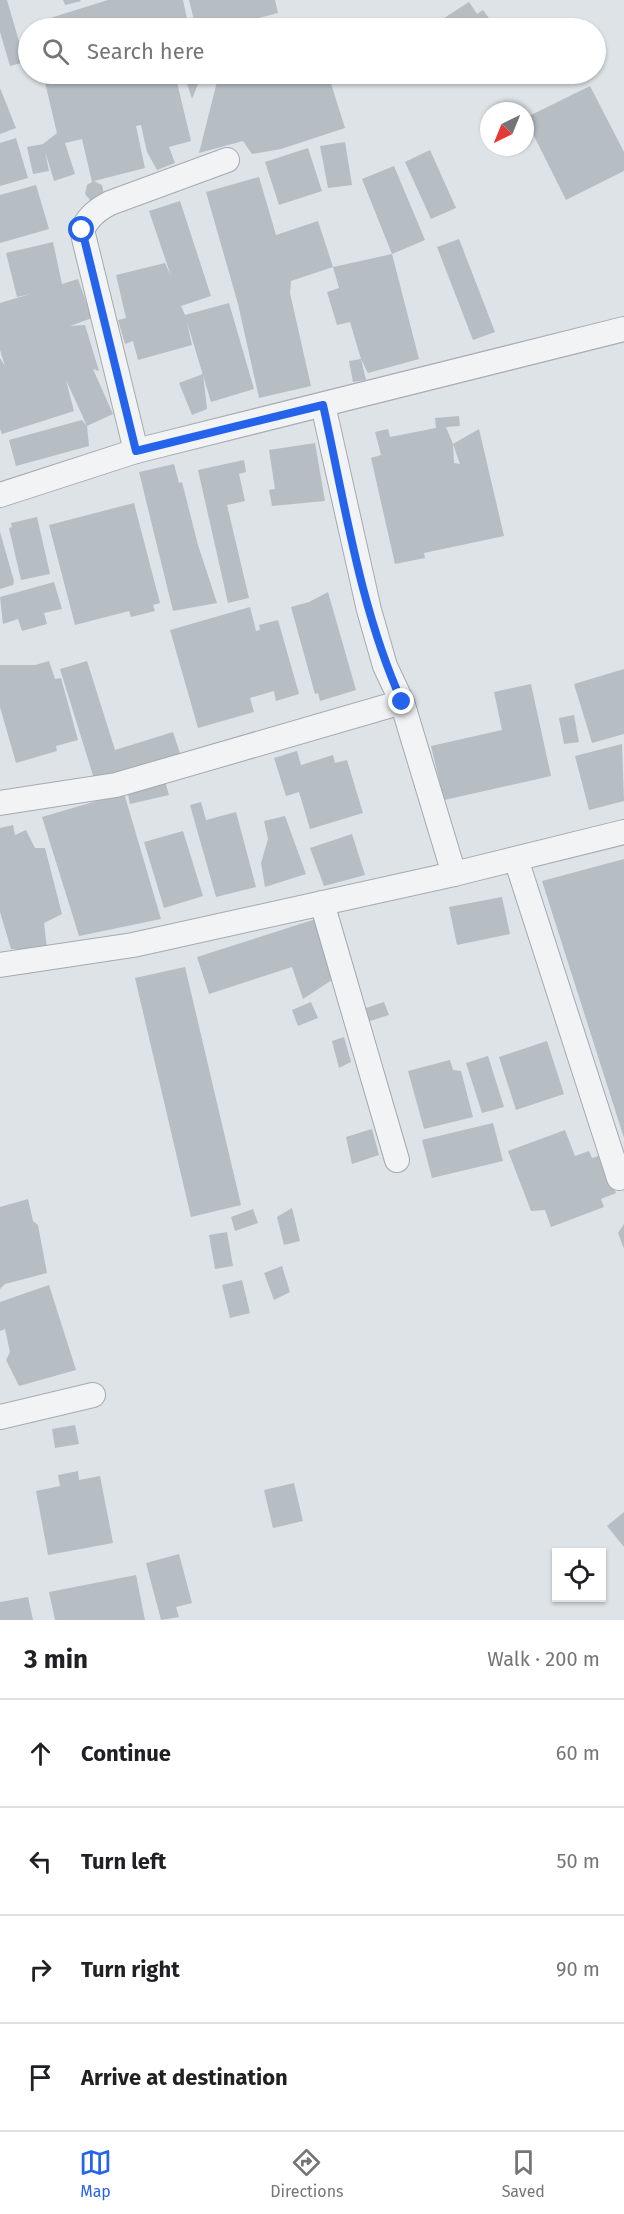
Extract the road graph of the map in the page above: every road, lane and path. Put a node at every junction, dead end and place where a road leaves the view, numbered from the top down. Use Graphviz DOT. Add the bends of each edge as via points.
graph roads {
  1 [pos="228,160"];
  2 [pos="624,329"];
  3 [pos="323,405"];
  4 [pos="136,451"];
  5 [pos="0,495"];
  6 [pos="402,702"];
  7 [pos="0,803"];
  8 [pos="624,832"];
  9 [pos="516,859"];
  10 [pos="453,874"];
  11 [pos="322,903"];
  12 [pos="0,965"];
  13 [pos="397,1160"];
  14 [pos="619,1179"];
  15 [pos="93,1395"];
  16 [pos="0,1417"];
  1 -- 4 [label="street" via="110,203 96,211 82,230"];
  2 -- 3 [label="street"];
  3 -- 4 [label="street"];
  3 -- 6 [label="street" via="369,610 385,666"];
  4 -- 5 [label="street"];
  6 -- 7 [label="street" via="116,785"];
  6 -- 10 [label="street"];
  8 -- 9 [label="street"];
  9 -- 10 [label="street"];
  9 -- 14 [label="street"];
  10 -- 11 [label="street"];
  11 -- 12 [label="street" via="133,945"];
  11 -- 13 [label="street"];
  15 -- 16 [label="street"];
}
